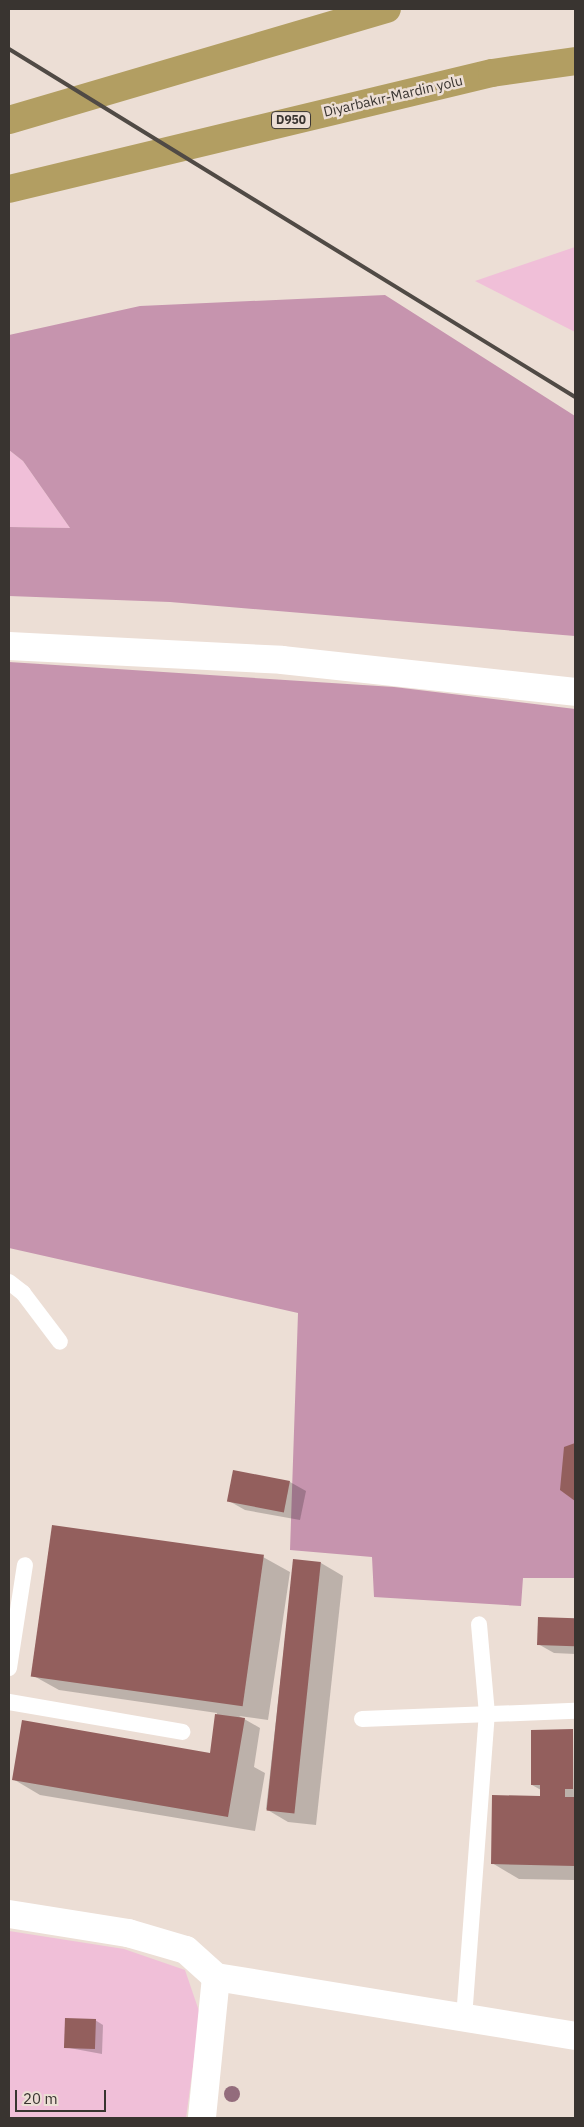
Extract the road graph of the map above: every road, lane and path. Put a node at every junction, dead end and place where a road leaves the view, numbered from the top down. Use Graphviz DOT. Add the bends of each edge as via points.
graph roads {
  1 [pos="387,9"];
  2 [pos="575,61"];
  3 [pos="9,120"];
  4 [pos="9,189"];
  5 [pos="9,646"];
  6 [pos="575,692"];
  7 [pos="9,1282"];
  8 [pos="60,1342"];
  9 [pos="25,1565"];
  10 [pos="479,1624"];
  11 [pos="9,1668"];
  12 [pos="9,1702"];
  13 [pos="575,1712"];
  14 [pos="486,1714"];
  15 [pos="362,1719"];
  16 [pos="182,1732"];
  17 [pos="9,1914"];
  18 [pos="216,1977"];
  19 [pos="464,2018"];
  20 [pos="575,2036"];
  21 [pos="202,2118"];
  1 -- 3 [label="highway"];
  2 -- 4 [label="highway, Diyarbakır-Mardin yolu / D950" via="482,76"];
  5 -- 6 [label="street" via="282,660"];
  7 -- 8 [label="lane" via="23,1293"];
  9 -- 11 [label="lane"];
  10 -- 14 [label="lane"];
  12 -- 16 [label="lane"];
  13 -- 14 [label="lane"];
  14 -- 15 [label="lane"];
  14 -- 19 [label="lane"];
  17 -- 18 [label="street" via="128,1933 186,1950"];
  18 -- 19 [label="street"];
  18 -- 21 [label="street"];
  19 -- 20 [label="street"];
}
